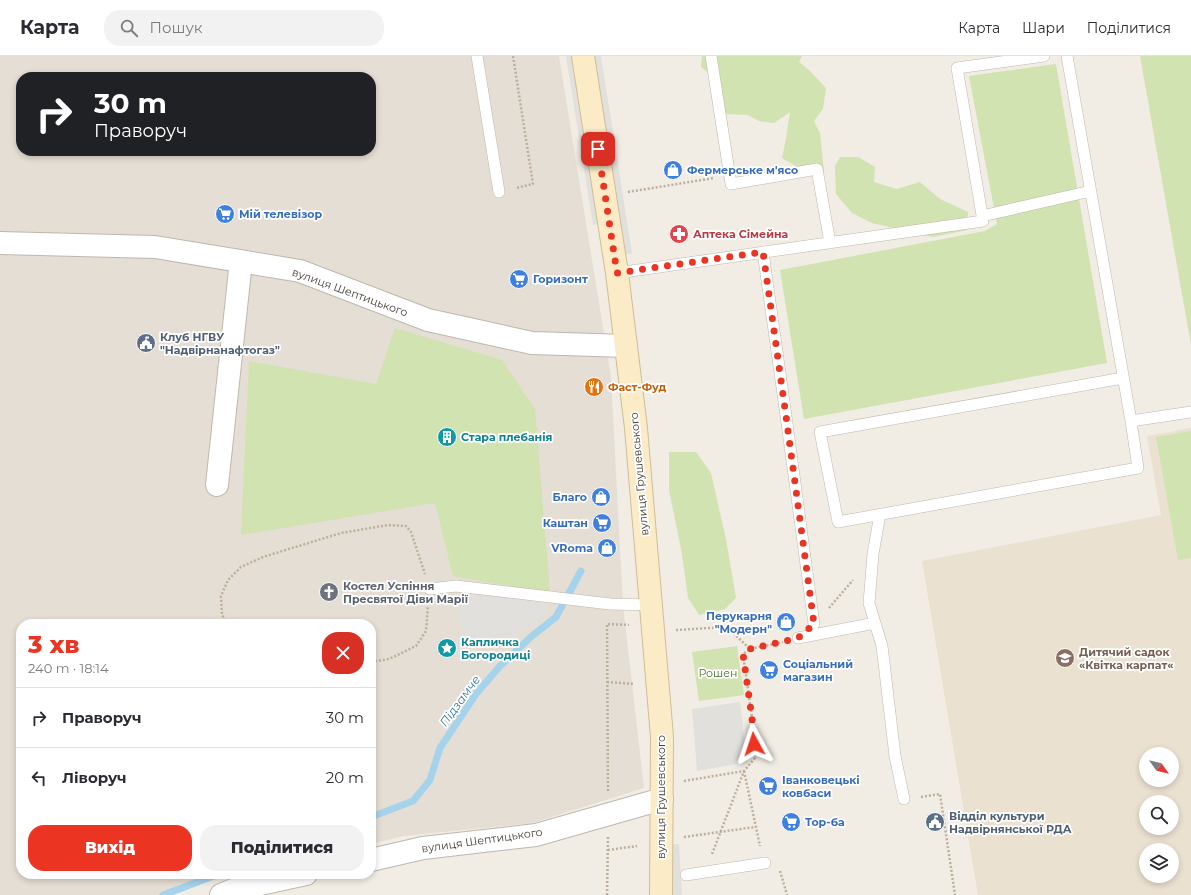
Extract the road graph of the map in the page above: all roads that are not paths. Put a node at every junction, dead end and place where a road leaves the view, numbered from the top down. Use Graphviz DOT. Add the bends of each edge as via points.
graph roads {
  1 [pos="477,56"];
  2 [pos="583,56"];
  3 [pos="711,56"];
  4 [pos="1044,56"];
  5 [pos="1067,56"];
  6 [pos="1091,191"];
  7 [pos="499,192"];
  8 [pos="982,216"];
  9 [pos="0,243"];
  10 [pos="830,243"];
  11 [pos="763,252"];
  12 [pos="241,261"];
  13 [pos="617,273"];
  14 [pos="626,346"];
  15 [pos="1123,378"];
  16 [pos="1191,412"];
  17 [pos="1131,421"];
  18 [pos="217,485"];
  19 [pos="880,514"];
  20 [pos="430,589"];
  21 [pos="651,605"];
  22 [pos="876,623"];
  23 [pos="814,624"];
  24 [pos="798,638"];
  25 [pos="662,799"];
  26 [pos="904,799"];
  27 [pos="376,859"];
  28 [pos="765,863"];
  29 [pos="686,875"];
  30 [pos="283,879"];
  31 [pos="222,895"];
  32 [pos="662,895"];
  1 -- 7 [label="lane"];
  2 -- 13 [label="street, вулиця Грушевського"];
  3 -- 10 [label="lane" via="731,184 818,169"];
  4 -- 8 [label="lane" via="957,68"];
  5 -- 6 [label="lane"];
  6 -- 8 [label="lane"];
  6 -- 15 [label="lane"];
  8 -- 10 [label="lane" via="983,221"];
  9 -- 12 [label="street, вулиця Шептицького" via="155,247"];
  10 -- 11 [label="lane"];
  11 -- 13 [label="lane"];
  11 -- 23 [label="lane"];
  12 -- 14 [label="street, вулиця Шептицького" via="300,270 428,320 525,342"];
  12 -- 18 [label="street"];
  13 -- 14 [label="street, вулиця Грушевського"];
  14 -- 21 [label="street, вулиця Грушевського" via="636,428"];
  15 -- 17 [label="lane"];
  15 -- 19 [label="lane" via="820,432 838,522"];
  16 -- 17 [label="lane"];
  17 -- 19 [label="lane" via="1138,468"];
  19 -- 22 [label="lane" via="873,554 869,603"];
  20 -- 21 [label="lane" via="456,586 610,604"];
  21 -- 25 [label="street, вулиця Грушевського" via="662,737"];
  22 -- 24 [label="lane"];
  22 -- 26 [label="lane" via="882,646 895,756"];
  25 -- 27 [label="street, вулиця Шептицького" via="536,835 423,848"];
  25 -- 32 [label="street, вулиця Грушевського"];
  28 -- 29 [label="lane"];
  30 -- 31 [label="street" via="233,890"];
}
